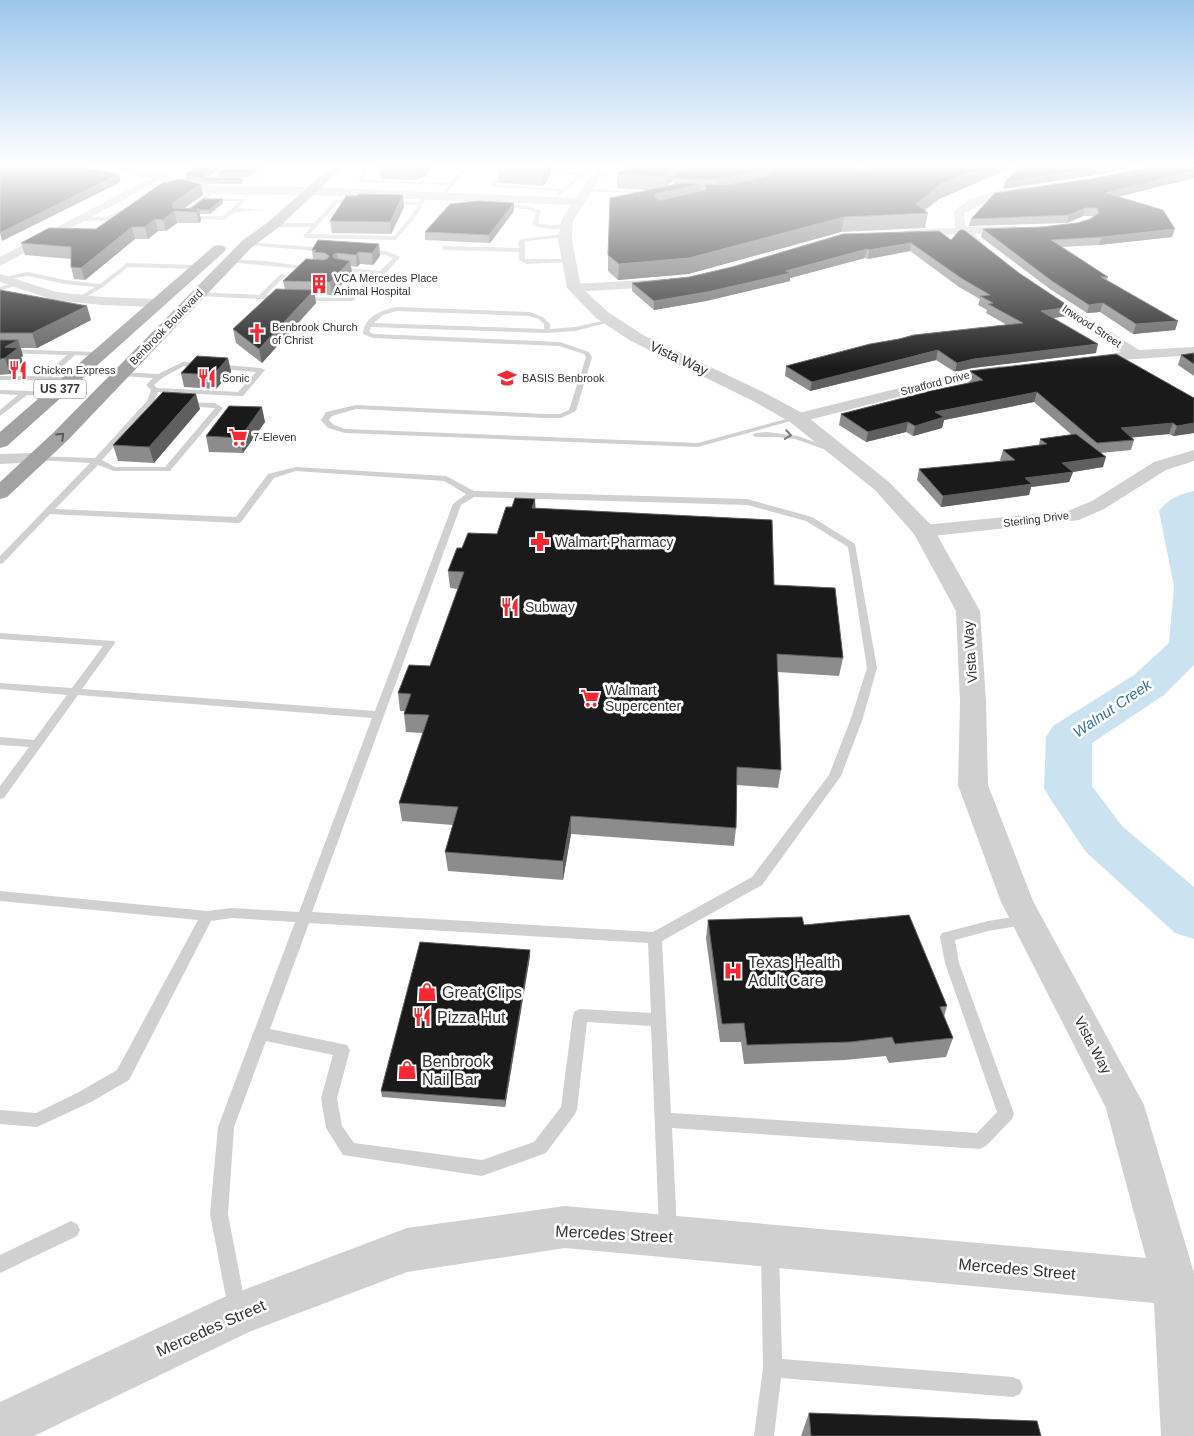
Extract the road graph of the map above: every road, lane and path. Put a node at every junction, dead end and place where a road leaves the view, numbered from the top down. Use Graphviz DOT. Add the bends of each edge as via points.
graph roads {
  1 [pos="53,234"];
  2 [pos="254,234"];
  3 [pos="398,234"];
  4 [pos="557,234"];
  5 [pos="567,234"];
  6 [pos="968,234"];
  7 [pos="306,236"];
  8 [pos="240,241"];
  9 [pos="567,241"];
  10 [pos="291,248"];
  11 [pos="445,248"];
  12 [pos="329,250"];
  13 [pos="521,250"];
  14 [pos="986,250"];
  15 [pos="358,251"];
  16 [pos="230,261"];
  17 [pos="0,262"];
  18 [pos="198,267"];
  19 [pos="317,268"];
  20 [pos="339,269"];
  21 [pos="283,275"];
  22 [pos="1,282"];
  23 [pos="671,282"];
  24 [pos="366,283"];
  25 [pos="1029,283"];
  26 [pos="101,286"];
  27 [pos="574,288"];
  28 [pos="197,294"];
  29 [pos="261,297"];
  30 [pos="290,298"];
  31 [pos="79,299"];
  32 [pos="299,299"];
  33 [pos="156,303"];
  34 [pos="611,321"];
  35 [pos="370,325"];
  36 [pos="547,331"];
  37 [pos="0,351"];
  38 [pos="1194,351"];
  39 [pos="72,354"];
  40 [pos="98,354"];
  41 [pos="1136,355"];
  42 [pos="1107,358"];
  43 [pos="1020,368"];
  44 [pos="120,374"];
  45 [pos="159,376"];
  46 [pos="0,378"];
  47 [pos="45,378"];
  48 [pos="71,379"];
  49 [pos="155,390"];
  50 [pos="0,392"];
  51 [pos="25,393"];
  52 [pos="227,393"];
  53 [pos="54,394"];
  54 [pos="151,402"];
  55 [pos="215,405"];
  56 [pos="0,414"];
  57 [pos="797,418"];
  58 [pos="722,438"];
  59 [pos="0,442"];
  60 [pos="842,454"];
  61 [pos="1194,455"];
  62 [pos="36,458"];
  63 [pos="0,459"];
  64 [pos="97,461"];
  65 [pos="0,493"];
  66 [pos="472,494"];
  67 [pos="48,511"];
  68 [pos="924,531"];
  69 [pos="0,561"];
  70 [pos="0,636"];
  71 [pos="0,686"];
  72 [pos="76,691"];
  73 [pos="379,715"];
  74 [pos="0,741"];
  75 [pos="37,744"];
  76 [pos="0,794"];
  77 [pos="0,896"];
  78 [pos="207,916"];
  79 [pos="303,918"];
  80 [pos="1026,920"];
  81 [pos="655,938"];
  82 [pos="659,1020"];
  83 [pos="260,1033"];
  84 [pos="0,1117"];
  85 [pos="663,1120"];
  86 [pos="71,1230"];
  87 [pos="668,1237"];
  88 [pos="770,1246"];
  89 [pos="0,1264"];
  90 [pos="1184,1284"];
  91 [pos="238,1314"];
  92 [pos="773,1368"];
  93 [pos="1013,1387"];
  94 [pos="0,1427"];
  95 [pos="764,1436"];
  96 [pos="1185,1436"];
  1 -- 17 [label="street"];
  2 -- 8 [label="highway, Benbrook Boulevard / US 377"];
  3 -- 7 [label="lane" via="395,238"];
  4 -- 9 [label="lane"];
  5 -- 9 [label="street"];
  6 -- 14 [label="street"];
  7 -- 10 [label="lane"];
  8 -- 10 [label="lane"];
  8 -- 16 [label="highway, Benbrook Boulevard / US 377"];
  8 -- 18 [label="highway, Benbrook Boulevard / US 377"];
  9 -- 13 [label="lane" via="524,240"];
  9 -- 13 [label="lane" via="527,262 522,260"];
  9 -- 27 [label="street"];
  10 -- 12 [label="lane"];
  11 -- 13 [label="lane"];
  15 -- 20 [label="lane" via="397,256 380,273"];
  16 -- 19 [label="lane"];
  16 -- 28 [label="highway, Benbrook Boulevard / US 377"];
  18 -- 26 [label="lane" via="127,265"];
  18 -- 33 [label="highway, Benbrook Boulevard / US 377"];
  21 -- 29 [label="lane"];
  22 -- 26 [label="lane" via="33,273 63,282"];
  22 -- 31 [label="street"];
  23 -- 27 [label="street"];
  24 -- 32 [label="lane" via="351,300"];
  25 -- 41 [label="street, Inwood Street"];
  26 -- 31 [label="lane"];
  27 -- 34 [label="street, Vista Way"];
  28 -- 29 [label="lane"];
  28 -- 44 [label="highway, Benbrook Boulevard / US 377"];
  29 -- 30 [label="lane"];
  31 -- 33 [label="street"];
  33 -- 40 [label="highway, Benbrook Boulevard / US 377"];
  34 -- 36 [label="lane" via="576,329"];
  34 -- 57 [label="street, Vista Way" via="637,338"];
  35 -- 36 [label="lane"];
  35 -- 36 [label="lane" via="374,316 397,309 530,314 547,324"];
  35 -- 58 [label="lane" via="366,333 373,336 560,344 577,348 589,357 572,411 561,416 356,408 329,414 325,420 335,429 698,445"];
  37 -- 39 [label="lane"];
  38 -- 41 [label="street"];
  39 -- 40 [label="lane"];
  39 -- 47 [label="lane"];
  40 -- 48 [label="highway, Benbrook Boulevard / US 377"];
  41 -- 42 [label="street"];
  43 -- 57 [label="street, Stratford Drive" via="972,374"];
  44 -- 45 [label="lane"];
  62 -- 44 [label="highway, Benbrook Boulevard / US 377, one-way"];
  45 -- 49 [label="lane" via="150,386"];
  45 -- 52 [label="lane" via="183,364 261,370 240,394"];
  46 -- 47 [label="lane"];
  47 -- 48 [label="lane"];
  48 -- 53 [label="highway, Benbrook Boulevard / US 377"];
  49 -- 52 [label="lane"];
  49 -- 54 [label="lane"];
  50 -- 51 [label="lane"];
  51 -- 53 [label="lane"];
  51 -- 56 [label="lane"];
  52 -- 55 [label="lane"];
  53 -- 59 [label="highway, Benbrook Boulevard / US 377"];
  54 -- 55 [label="lane"];
  54 -- 64 [label="lane"];
  55 -- 64 [label="lane" via="219,408 167,469 114,468"];
  57 -- 58 [label="lane"];
  57 -- 60 [label="street, Vista Way"];
  58 -- 60 [label="lane, one-way" via="776,433 799,437"];
  60 -- 68 [label="street, Vista Way" via="882,486"];
  61 -- 68 [label="street, Sterling Drive" via="1160,466 1098,505 1072,516"];
  62 -- 63 [label="street"];
  62 -- 64 [label="lane"];
  62 -- 65 [label="highway, Benbrook Boulevard / US 377"];
  64 -- 67 [label="lane"];
  66 -- 67 [label="lane" via="446,479 296,469 271,476 238,520"];
  66 -- 73 [label="lane" via="457,504"];
  66 -- 81 [label="lane" via="747,502 809,519 852,546 872,668 836,776 758,881"];
  67 -- 69 [label="lane"];
  68 -- 80 [label="street, Vista Way" via="968,612 974,701 973,785"];
  70 -- 72 [label="lane" via="110,643"];
  71 -- 72 [label="lane"];
  72 -- 73 [label="lane"];
  72 -- 75 [label="lane"];
  73 -- 79 [label="lane"];
  74 -- 75 [label="lane"];
  75 -- 76 [label="lane"];
  77 -- 78 [label="lane"];
  78 -- 79 [label="lane" via="232,913"];
  78 -- 84 [label="lane" via="123,1075 37,1120"];
  79 -- 81 [label="lane"];
  79 -- 83 [label="lane"];
  80 -- 85 [label="lane" via="947,937 952,963 1006,1114 980,1141"];
  80 -- 90 [label="street, Vista Way" via="1125,1105"];
  81 -- 82 [label="lane"];
  82 -- 83 [label="lane" via="580,1015 569,1109 540,1148 482,1168 350,1150 334,1128 329,1098 342,1050"];
  82 -- 85 [label="lane"];
  83 -- 91 [label="lane" via="226,1126 219,1214"];
  85 -- 87 [label="lane"];
  86 -- 89 [label="lane"];
  87 -- 88 [label="street, Mercedes Street"];
  87 -- 91 [label="street, Mercedes Street" via="565,1227 408,1250"];
  88 -- 90 [label="street, Mercedes Street"];
  88 -- 92 [label="lane"];
  90 -- 96 [label="street, Vista Way"];
  91 -- 94 [label="street, Mercedes Street"];
  92 -- 93 [label="lane"];
  92 -- 95 [label="lane"];
}
